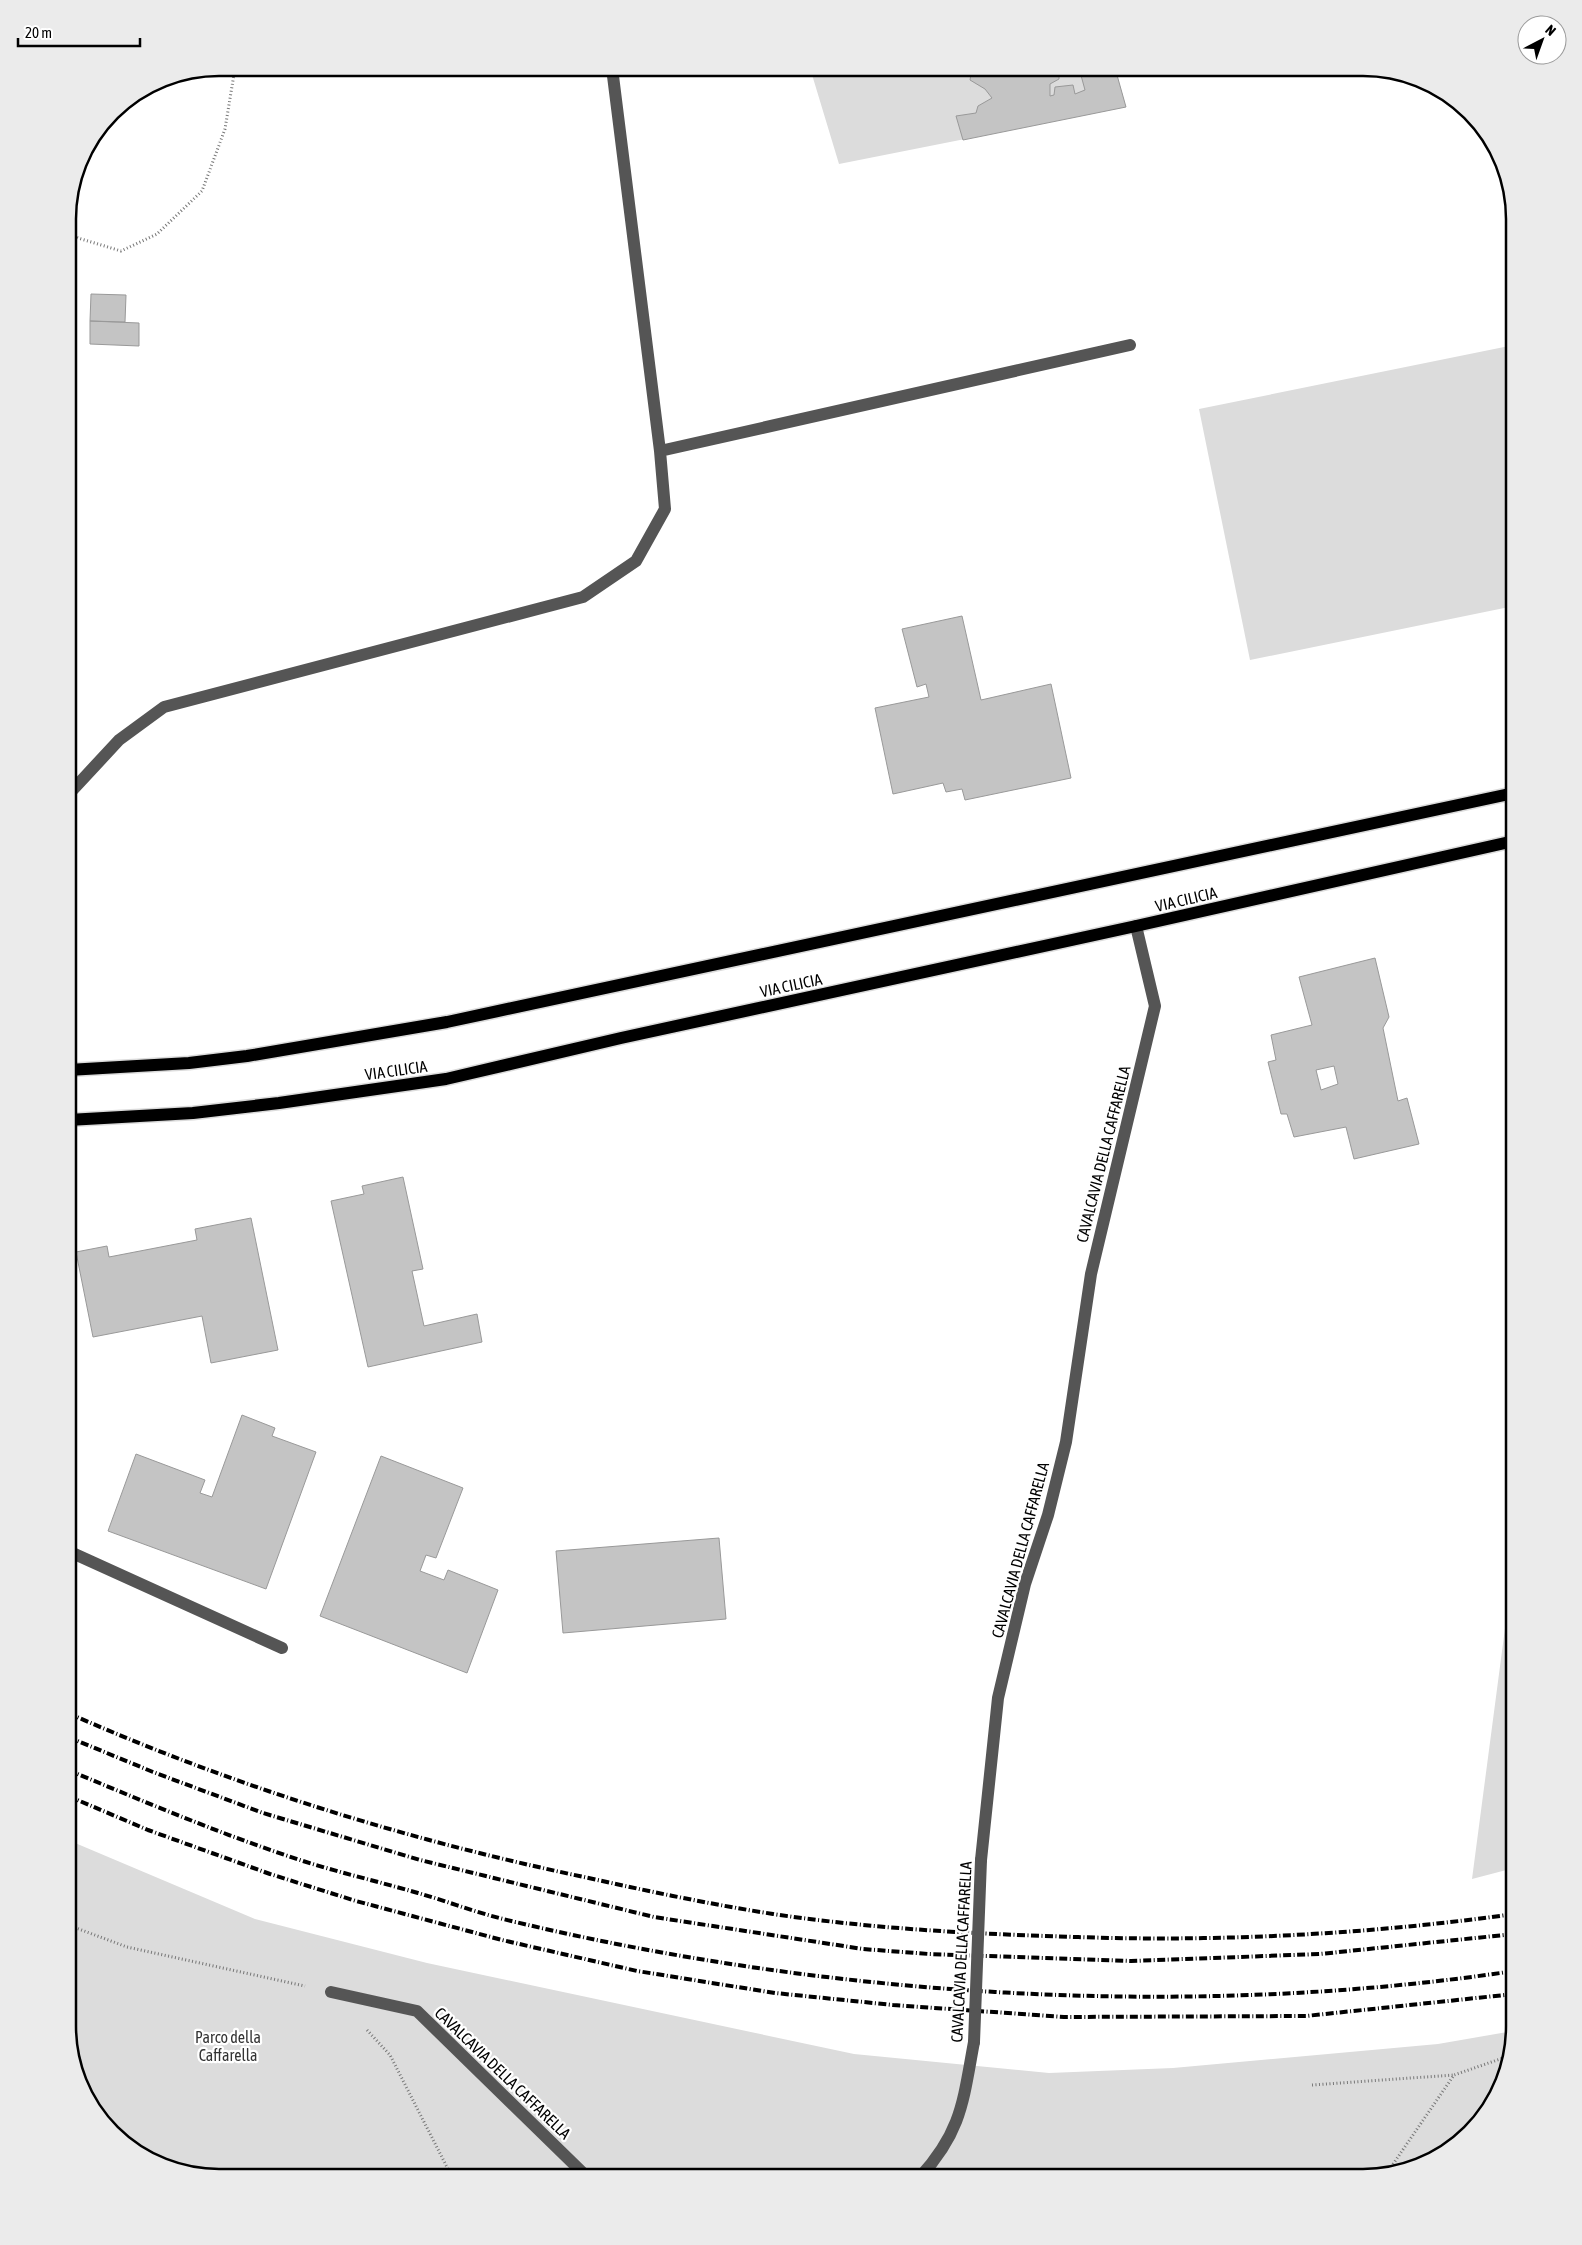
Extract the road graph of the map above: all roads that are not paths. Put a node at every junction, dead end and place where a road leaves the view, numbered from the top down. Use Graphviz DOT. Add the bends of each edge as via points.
graph roads {
  1 [pos="613,77"];
  2 [pos="1130,345"];
  3 [pos="660,451"];
  4 [pos="77,786"];
  5 [pos="1506,795"];
  6 [pos="1506,843"];
  7 [pos="1136,926"];
  8 [pos="77,1070"];
  9 [pos="76,1119"];
  10 [pos="76,1555"];
  11 [pos="282,1648"];
  12 [pos="331,1992"];
  13 [pos="578,2168"];
  14 [pos="927,2169"];
  1 -- 3 [label="street"];
  2 -- 3 [label="street"];
  3 -- 4 [label="street" via="665,509 636,561 583,597 164,706 119,740"];
  5 -- 8 [label="main road" via="447,1022 247,1056"];
  6 -- 7 [label="main road, VIA CILICIA"];
  7 -- 9 [label="main road, VIA CILICIA" via="446,1079 203,1112"];
  7 -- 14 [label="street, CAVALCAVIA DELLA CAFFARELLA, bridge" via="1155,1006 1090,1274 1066,1442 1048,1515 1025,1584 998,1698 981,1860 974,2042 960,2114 942,2151"];
  10 -- 11 [label="street"];
  12 -- 13 [label="street, CAVALCAVIA DELLA CAFFARELLA" via="416,2011"];
}
